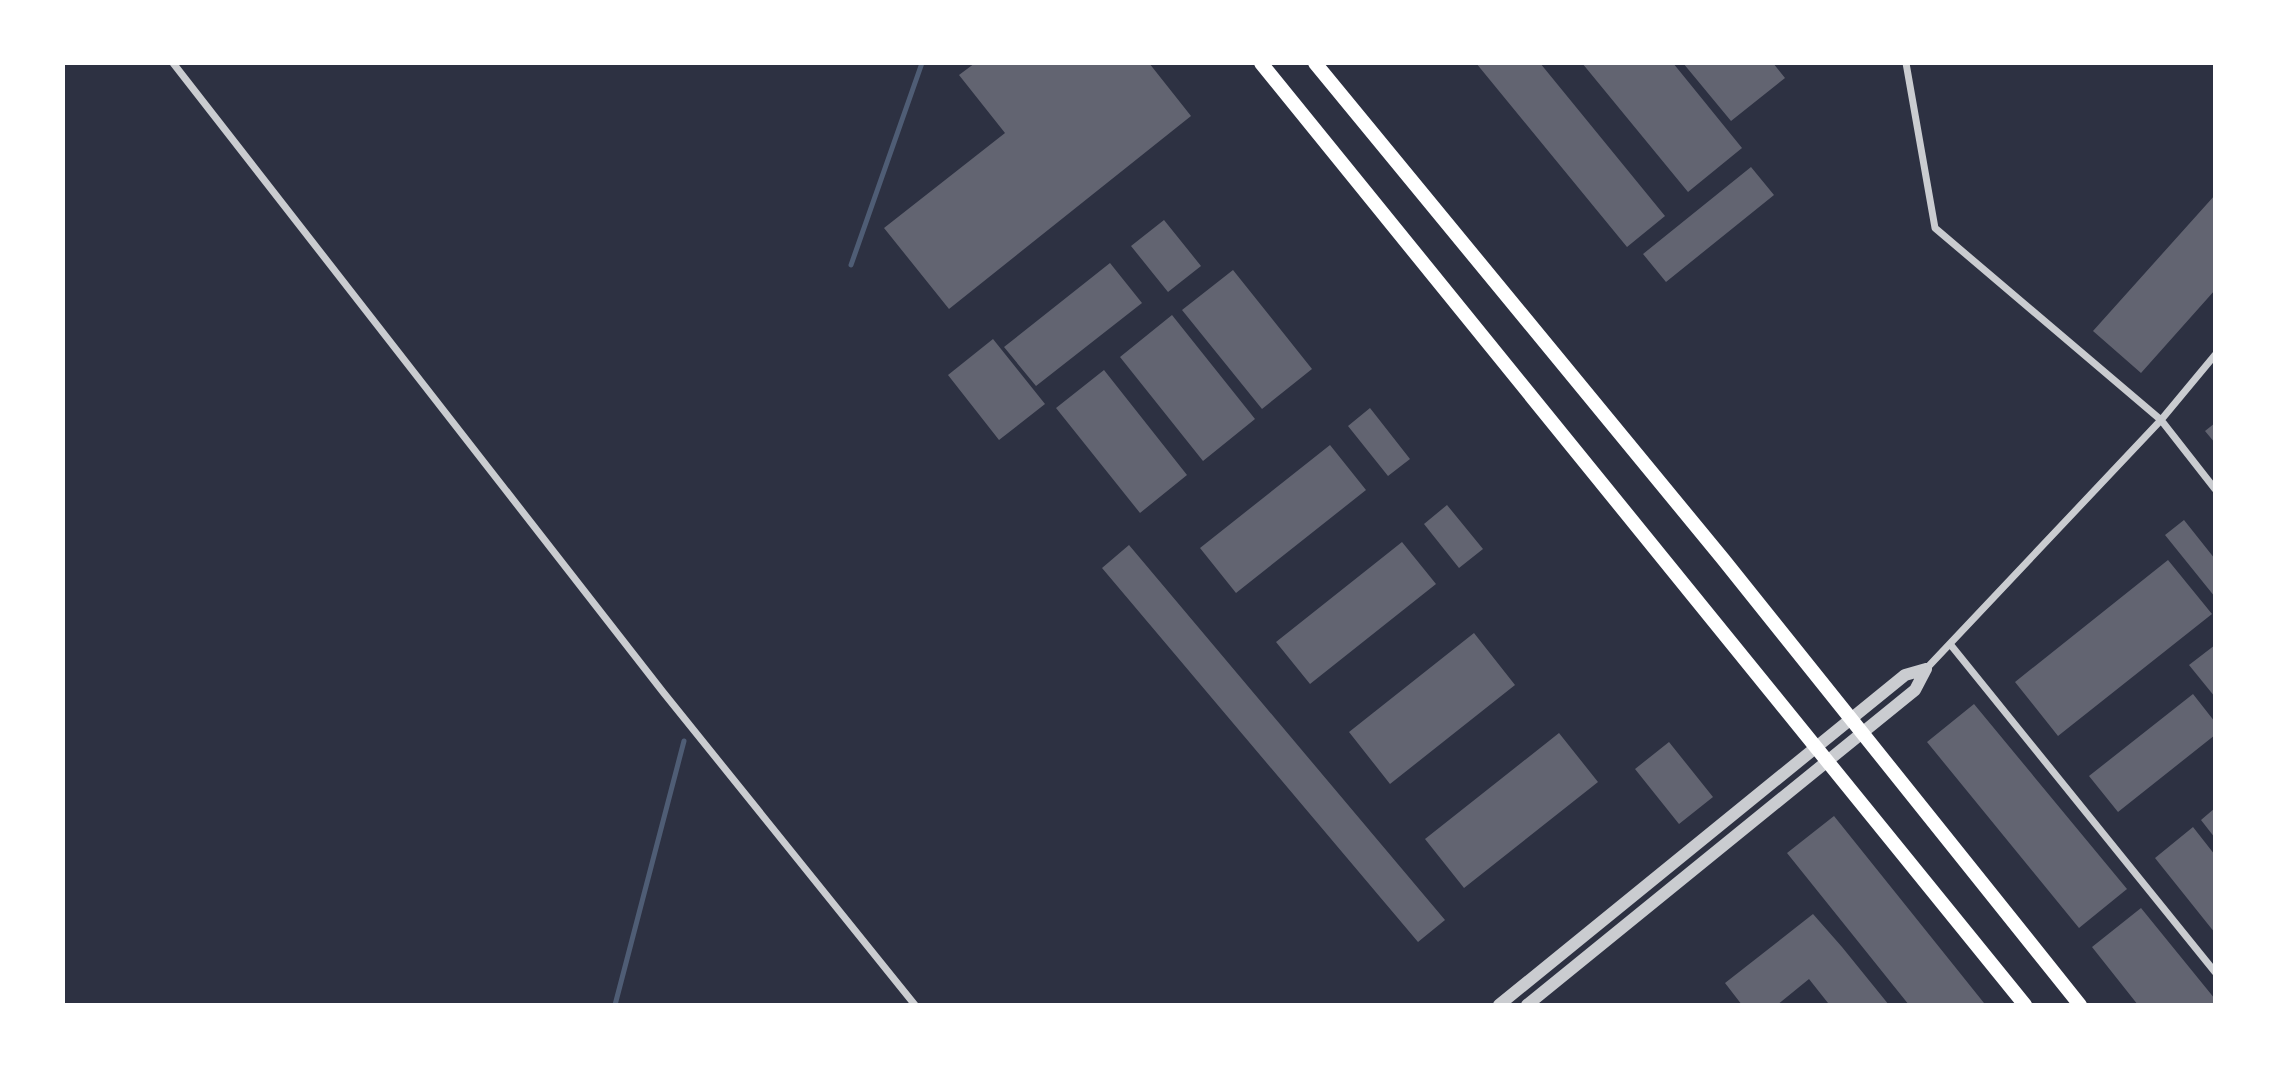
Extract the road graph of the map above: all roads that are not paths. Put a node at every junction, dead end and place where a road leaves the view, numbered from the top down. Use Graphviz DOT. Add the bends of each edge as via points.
graph roads {
  1 [pos="173,63"];
  2 [pos="1261,63"];
  3 [pos="1315,63"];
  4 [pos="1906,63"];
  5 [pos="2215,355"];
  6 [pos="2161,420"];
  7 [pos="2215,489"];
  8 [pos="1950,644"];
  9 [pos="1926,669"];
  10 [pos="1850,720"];
  11 [pos="1861,734"];
  12 [pos="1816,748"];
  13 [pos="1827,761"];
  14 [pos="2215,972"];
  15 [pos="915,1005"];
  16 [pos="1499,1005"];
  17 [pos="1527,1005"];
  18 [pos="2025,1005"];
  19 [pos="2080,1005"];
  1 -- 15 [label="street" via="663,692"];
  2 -- 12 [label="main road"];
  3 -- 10 [label="main road"];
  4 -- 6 [label="street" via="1935,228"];
  5 -- 6 [label="street"];
  6 -- 7 [label="street"];
  6 -- 8 [label="street"];
  8 -- 9 [label="street"];
  8 -- 14 [label="street"];
  9 -- 10 [label="street" via="1905,675"];
  9 -- 11 [label="street" via="1915,690"];
  10 -- 11 [label="main road"];
  10 -- 12 [label="street"];
  11 -- 13 [label="street"];
  11 -- 19 [label="main road"];
  12 -- 13 [label="main road"];
  12 -- 16 [label="street"];
  13 -- 17 [label="street"];
  13 -- 18 [label="main road"];
}
